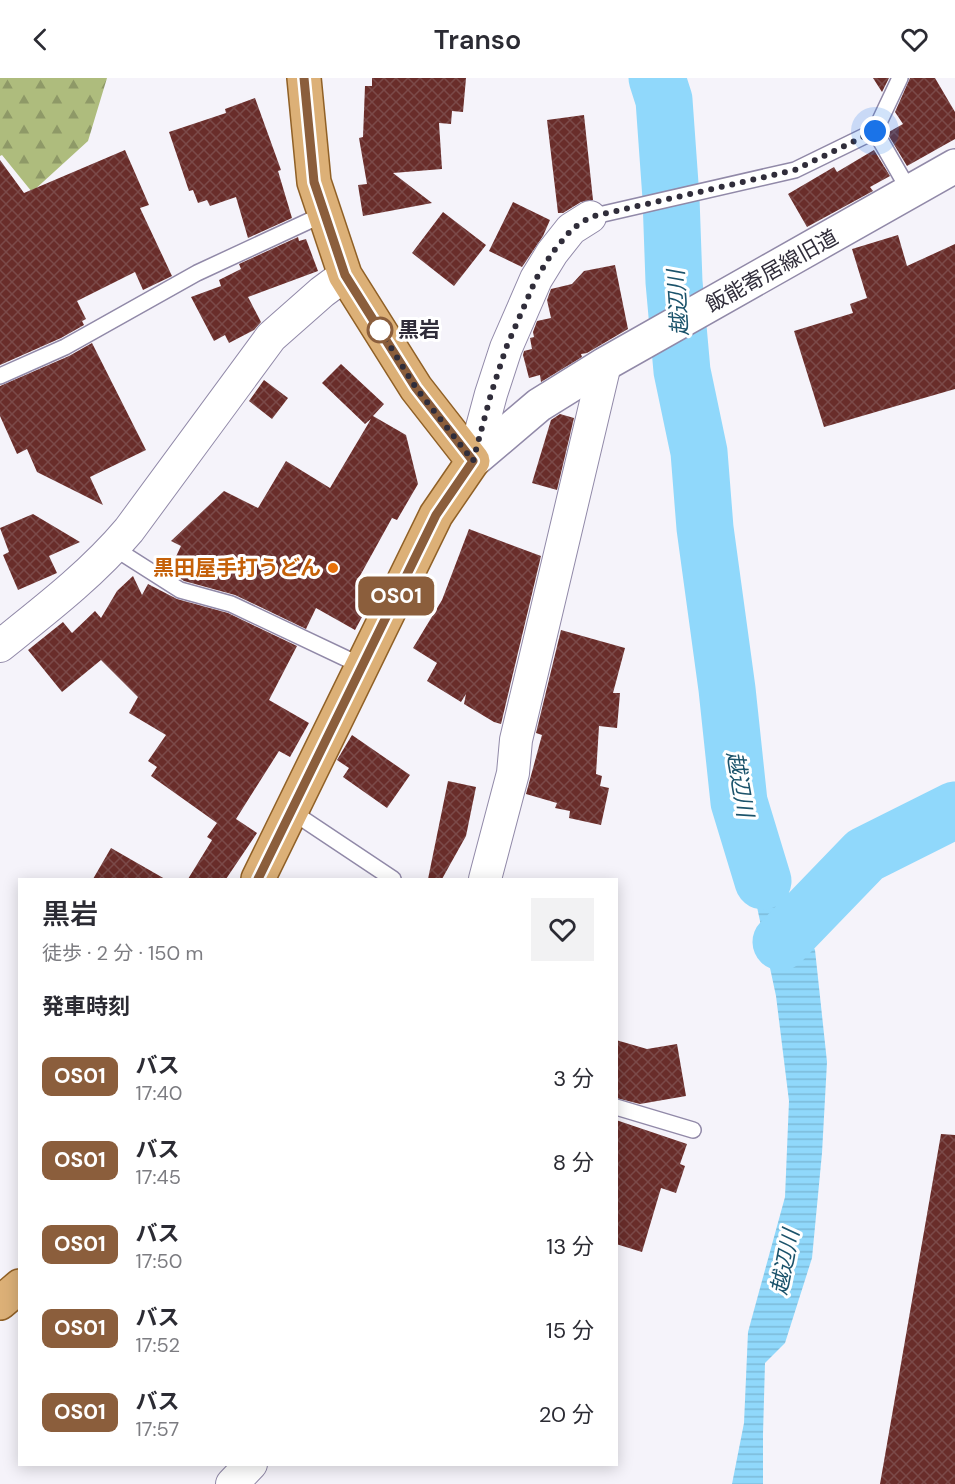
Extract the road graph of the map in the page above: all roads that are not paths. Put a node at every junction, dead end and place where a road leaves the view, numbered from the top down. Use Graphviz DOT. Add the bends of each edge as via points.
graph roads {
  1 [pos="304,78"];
  2 [pos="900,78"];
  3 [pos="875,131"];
  4 [pos="955,166"];
  5 [pos="910,192"];
  6 [pos="324,214"];
  7 [pos="590,217"];
  8 [pos="345,275"];
  9 [pos="611,361"];
  10 [pos="0,376"];
  11 [pos="473,461"];
  12 [pos="114,548"];
  13 [pos="0,646"];
  14 [pos="362,666"];
  15 [pos="291,811"];
  16 [pos="258,878"];
  17 [pos="392,878"];
  18 [pos="485,878"];
  19 [pos="618,1108"];
  20 [pos="693,1130"];
  21 [pos="18,1288"];
  22 [pos="0,1303"];
  23 [pos="249,1466"];
  24 [pos="232,1484"];
  1 -- 6 [label="main road" via="314,182"];
  2 -- 3 [label="lane"];
  3 -- 5 [label="lane"];
  3 -- 7 [label="lane" via="795,170"];
  4 -- 5 [label="street, 飯能寄居線旧道"];
  5 -- 9 [label="street, 飯能寄居線旧道"];
  6 -- 8 [label="main road"];
  6 -- 10 [label="lane" via="197,273 65,347"];
  7 -- 11 [label="street" via="572,229 536,279 506,348"];
  8 -- 11 [label="main road" via="416,388"];
  8 -- 12 [label="street" via="271,338"];
  9 -- 11 [label="street, 飯能寄居線旧道" via="539,405"];
  9 -- 18 [label="street"];
  11 -- 14 [label="main road" via="436,515"];
  12 -- 13 [label="street"];
  12 -- 14 [label="lane" via="180,590 231,603"];
  14 -- 15 [label="main road"];
  15 -- 16 [label="main road"];
  15 -- 17 [label="lane"];
  19 -- 20 [label="lane"];
  21 -- 22 [label="main road"];
  23 -- 24 [label="street"];
}
